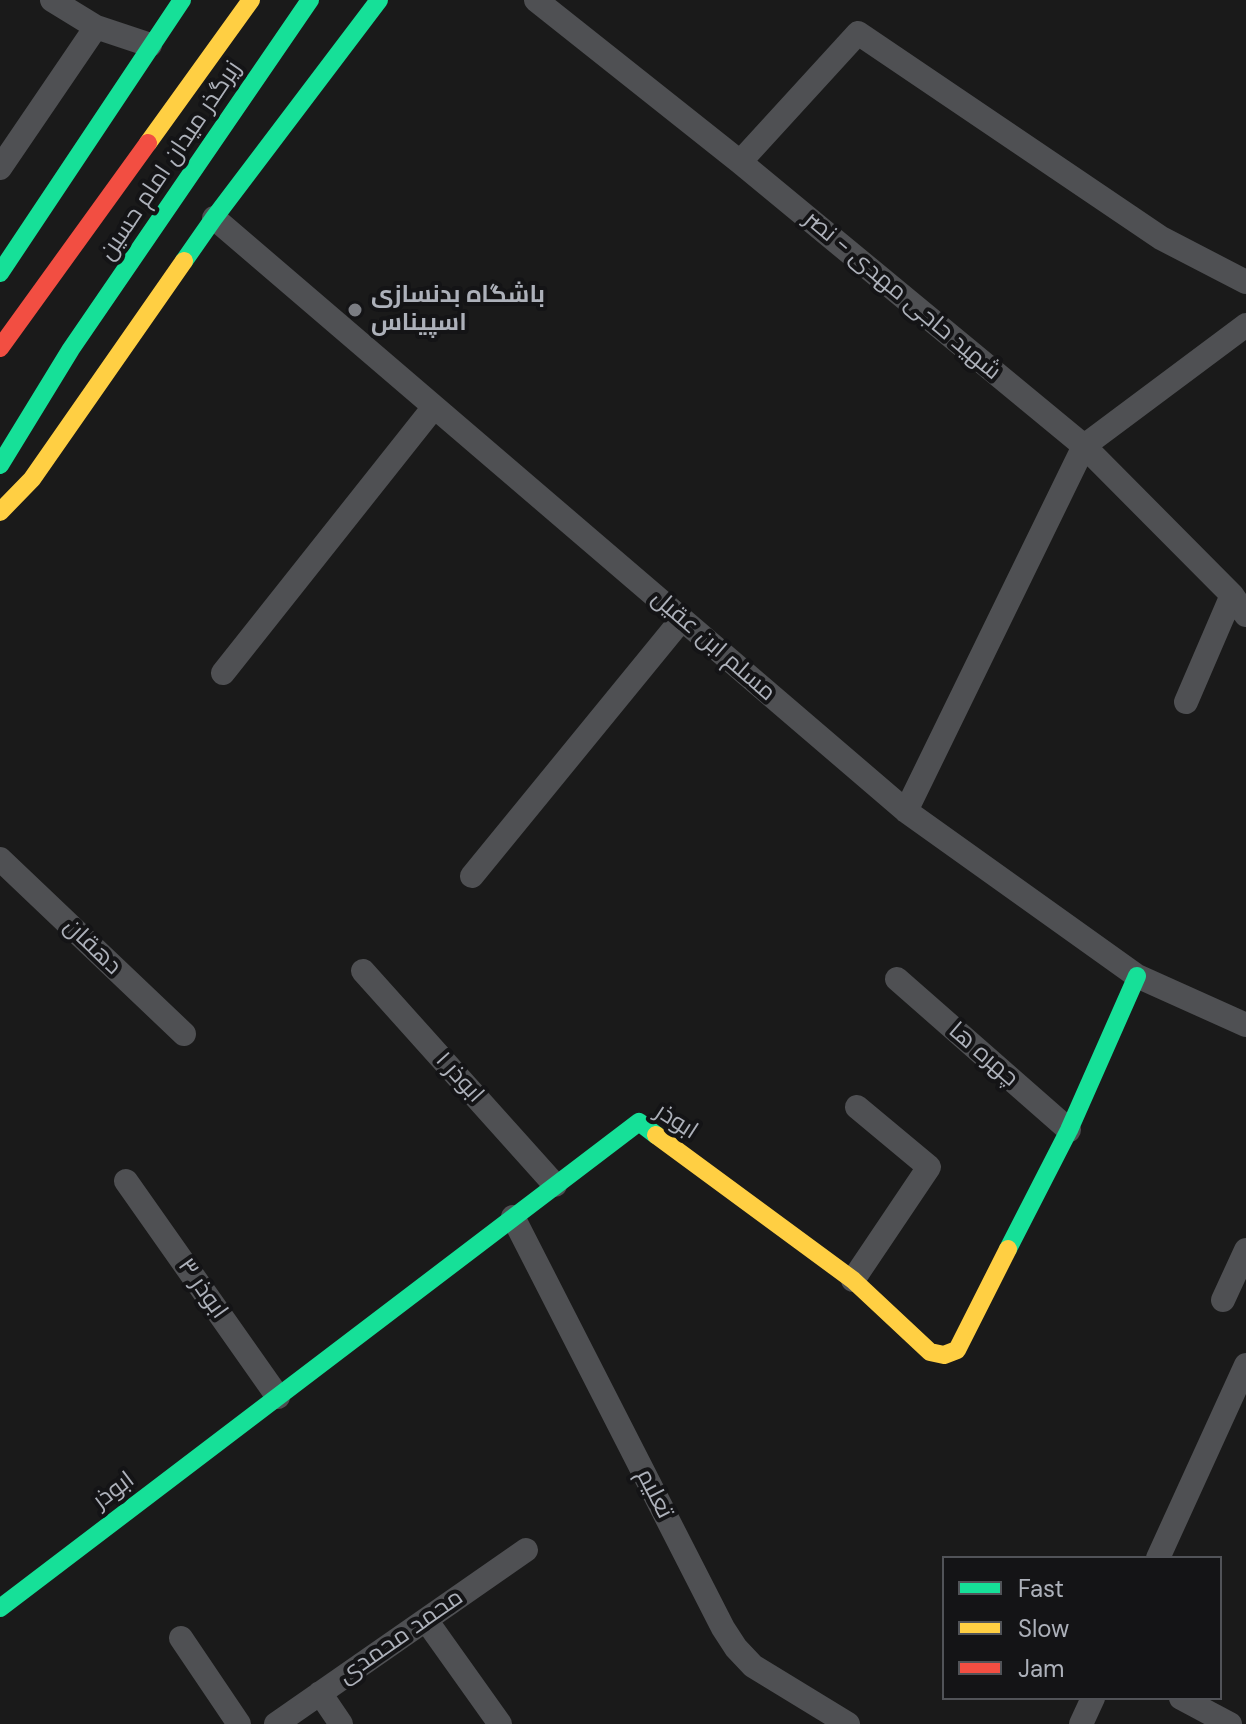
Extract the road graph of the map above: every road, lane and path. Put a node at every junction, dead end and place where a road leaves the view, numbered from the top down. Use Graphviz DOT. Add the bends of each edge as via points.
graph roads {
  1 [pos="52,0"];
  2 [pos="182,0"];
  3 [pos="251,0"];
  4 [pos="310,0"];
  5 [pos="379,0"];
  6 [pos="536,0"];
  7 [pos="96,27"];
  8 [pos="150,45"];
  9 [pos="740,162"];
  10 [pos="0,168"];
  11 [pos="214,218"];
  12 [pos="0,273"];
  13 [pos="1246,282"];
  14 [pos="1246,325"];
  15 [pos="0,348"];
  16 [pos="434,407"];
  17 [pos="1084,446"];
  18 [pos="0,465"];
  19 [pos="0,512"];
  20 [pos="1239,605"];
  21 [pos="682,619"];
  22 [pos="223,673"];
  23 [pos="1186,702"];
  24 [pos="906,811"];
  25 [pos="0,859"];
  26 [pos="472,876"];
  27 [pos="363,971"];
  28 [pos="1137,976"];
  29 [pos="897,979"];
  30 [pos="1246,1025"];
  31 [pos="184,1034"];
  32 [pos="857,1107"];
  33 [pos="1069,1130"];
  34 [pos="126,1181"];
  35 [pos="555,1185"];
  36 [pos="513,1217"];
  37 [pos="1246,1250"];
  38 [pos="853,1280"];
  39 [pos="1223,1300"];
  40 [pos="1246,1365"];
  41 [pos="278,1397"];
  42 [pos="526,1550"];
  43 [pos="1159,1556"];
  44 [pos="0,1608"];
  45 [pos="426,1620"];
  46 [pos="181,1638"];
  47 [pos="320,1693"];
  48 [pos="1092,1700"];
  49 [pos="1185,1700"];
  50 [pos="239,1724"];
  51 [pos="276,1724"];
  52 [pos="341,1724"];
  53 [pos="500,1724"];
  54 [pos="848,1724"];
  55 [pos="1081,1724"];
  56 [pos="1230,1724"];
  1 -- 7 [label="street"];
  2 -- 8 [label="main road"];
  3 -- 15 [label="main road, زیرگذر میدان امام حسین"];
  4 -- 18 [label="main road, زیرگذر میدان امام حسین" via="71,349"];
  5 -- 11 [label="main road"];
  6 -- 9 [label="street, شهید حاجی مهدی - نصر"];
  7 -- 8 [label="street"];
  7 -- 10 [label="street"];
  8 -- 12 [label="main road"];
  9 -- 13 [label="street" via="858,33 1161,238"];
  9 -- 17 [label="street, شهید حاجی مهدی - نصر"];
  11 -- 16 [label="street, مسلم ابن عقیل"];
  11 -- 19 [label="main road" via="32,479"];
  14 -- 17 [label="street"];
  16 -- 21 [label="street, مسلم ابن عقیل"];
  16 -- 22 [label="street"];
  17 -- 20 [label="street, شهید حاجی مهدی - نصر"];
  17 -- 24 [label="street"];
  20 -- 23 [label="street"];
  21 -- 24 [label="street, مسلم ابن عقیل"];
  21 -- 26 [label="street"];
  24 -- 28 [label="street, مسلم ابن عقیل"];
  25 -- 31 [label="street, دهقان"];
  27 -- 35 [label="street, ابوذر ۱"];
  28 -- 30 [label="street, مسلم ابن عقیل"];
  28 -- 33 [label="main road, ابوذر"];
  29 -- 33 [label="street, چهره ها"];
  32 -- 38 [label="street" via="929,1167"];
  33 -- 38 [label="main road, ابوذر" via="957,1350 944,1355 930,1352"];
  34 -- 41 [label="street, ابوذر ۳"];
  35 -- 36 [label="main road, ابوذر"];
  35 -- 38 [label="main road, ابوذر" via="639,1122"];
  36 -- 41 [label="main road, ابوذر"];
  36 -- 54 [label="street, تعلیم" via="736,1648 753,1666"];
  37 -- 39 [label="street"];
  40 -- 43 [label="street"];
  41 -- 44 [label="main road, ابوذر"];
  42 -- 45 [label="street, محمد محمدی"];
  45 -- 47 [label="street, محمد محمدی"];
  45 -- 53 [label="street"];
  46 -- 50 [label="street"];
  47 -- 51 [label="street, محمد محمدی"];
  47 -- 52 [label="street"];
  48 -- 55 [label="street"];
  49 -- 56 [label="street"];
}
